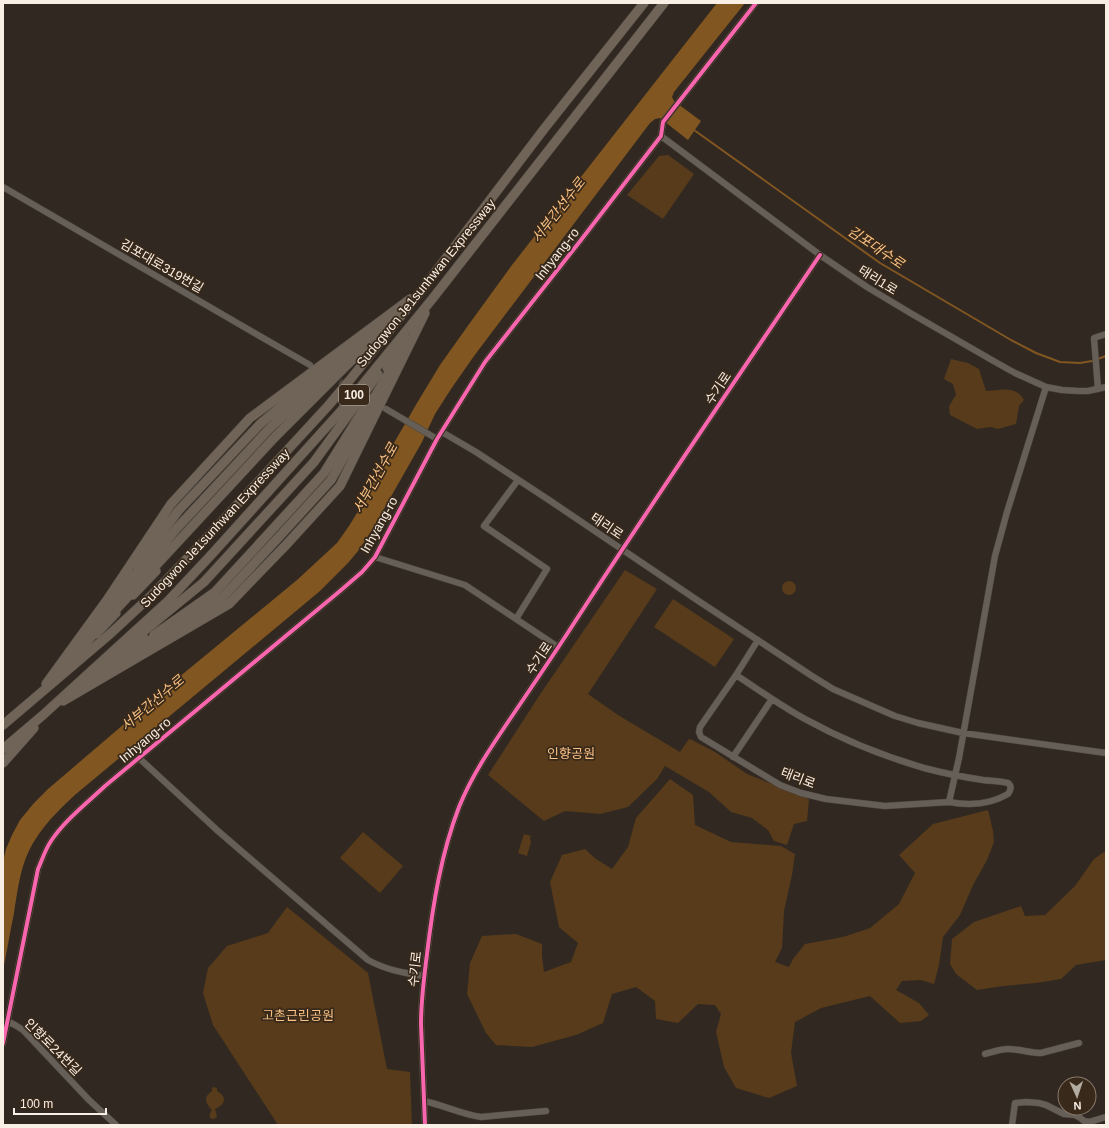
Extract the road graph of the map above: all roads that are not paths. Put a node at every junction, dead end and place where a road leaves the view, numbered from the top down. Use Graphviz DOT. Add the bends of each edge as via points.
graph roads {
  1 [pos="644,3"];
  2 [pos="664,3"];
  3 [pos="756,3"];
  4 [pos="661,136"];
  5 [pos="3,186"];
  6 [pos="820,255"];
  7 [pos="421,291"];
  8 [pos="433,298"];
  9 [pos="1106,334"];
  10 [pos="310,364"];
  11 [pos="1046,387"];
  12 [pos="1106,387"];
  13 [pos="1098,389"];
  14 [pos="386,409"];
  15 [pos="442,432"];
  16 [pos="437,439"];
  17 [pos="518,480"];
  18 [pos="622,550"];
  19 [pos="375,557"];
  20 [pos="516,619"];
  21 [pos="758,640"];
  22 [pos="558,647"];
  23 [pos="736,675"];
  24 [pos="38,697"];
  25 [pos="772,699"];
  26 [pos="50,708"];
  27 [pos="3,726"];
  28 [pos="963,733"];
  29 [pos="3,749"];
  30 [pos="1106,753"];
  31 [pos="734,757"];
  32 [pos="139,758"];
  33 [pos="3,763"];
  34 [pos="955,775"];
  35 [pos="949,802"];
  36 [pos="424,976"];
  37 [pos="7,1021"];
  38 [pos="3,1043"];
  39 [pos="1079,1043"];
  40 [pos="985,1054"];
  41 [pos="424,1101"];
  42 [pos="546,1111"];
  43 [pos="1106,1117"];
  44 [pos="116,1125"];
  45 [pos="425,1125"];
  46 [pos="1012,1125"];
  1 -- 7 [label="highway, Sudogwon Je1sunhwan Expressway / 100"];
  2 -- 8 [label="highway, Sudogwon Je1sunhwan Expressway / 100"];
  3 -- 4 [label="street, Inhyang-ro" via="663,122"];
  4 -- 6 [label="street, 태리1로"];
  4 -- 15 [label="street, Inhyang-ro" via="485,362"];
  5 -- 10 [label="street, 김포대로319번길"];
  6 -- 11 [label="street, 태리1로" via="912,314 1015,373"];
  6 -- 18 [label="street, 수기로"];
  7 -- 24 [label="highway"];
  7 -- 24 [label="highway, Sudogwon Je1sunhwan Expressway / 100" via="328,406 169,578 133,614"];
  7 -- 24 [label="highway" via="262,428 183,514"];
  7 -- 24 [label="highway" via="250,418 171,504"];
  8 -- 26 [label="highway, Sudogwon Je1sunhwan Expressway / 100" via="341,411 181,588"];
  8 -- 26 [label="highway" via="314,462 204,582"];
  8 -- 26 [label="highway" via="328,476 218,594"];
  8 -- 26 [label="highway" via="340,486 296,534 229,604"];
  9 -- 13 [label="street" via="1094,338"];
  11 -- 13 [label="street, 태리1로" via="1078,391"];
  11 -- 28 [label="street" via="995,556"];
  12 -- 13 [label="street, 태리1로"];
  14 -- 16 [label="street"];
  15 -- 16 [label="street, Inhyang-ro"];
  15 -- 17 [label="street, 태리로"];
  16 -- 19 [label="street, Inhyang-ro"];
  17 -- 18 [label="street, 태리로"];
  17 -- 20 [label="street" via="484,526 547,569"];
  18 -- 21 [label="street, 태리로"];
  18 -- 22 [label="street, 수기로"];
  19 -- 20 [label="street, 수기로" via="465,585"];
  19 -- 32 [label="street, Inhyang-ro" via="348,584"];
  20 -- 22 [label="street, 수기로"];
  21 -- 23 [label="street, 태리로"];
  21 -- 28 [label="street, 태리로" via="833,689 895,716"];
  22 -- 36 [label="street, 수기로" via="487,753 460,805 433,906"];
  23 -- 25 [label="street, 태리로"];
  23 -- 31 [label="street, 태리로" via="699,730 701,737"];
  24 -- 27 [label="highway, Sudogwon Je1sunhwan Expressway / 100"];
  25 -- 31 [label="street"];
  25 -- 34 [label="street, 태리로" via="818,726 862,746 894,759"];
  26 -- 29 [label="highway, Sudogwon Je1sunhwan Expressway / 100"];
  26 -- 33 [label="highway"];
  28 -- 30 [label="street, 태리로"];
  28 -- 34 [label="street"];
  31 -- 35 [label="street, 태리로" via="780,785 810,796 879,806"];
  32 -- 36 [label="street, 수기로" via="224,836 368,960 389,970"];
  32 -- 37 [label="street, Inhyang-ro" via="63,825 50,842 38,869"];
  34 -- 35 [label="street"];
  34 -- 35 [label="street, 태리로" via="1008,783 1010,792 990,802 970,805"];
  36 -- 41 [label="street, 수기로" via="421,1024"];
  37 -- 38 [label="street, Inhyang-ro"];
  37 -- 44 [label="street, 인향로24번길" via="23,1030"];
  39 -- 40 [label="street" via="1041,1053 1003,1049"];
  41 -- 42 [label="street" via="481,1117"];
  41 -- 45 [label="street, 수기로"];
  43 -- 46 [label="street" via="1089,1122 1039,1103 1026,1102 1015,1103"];
}
